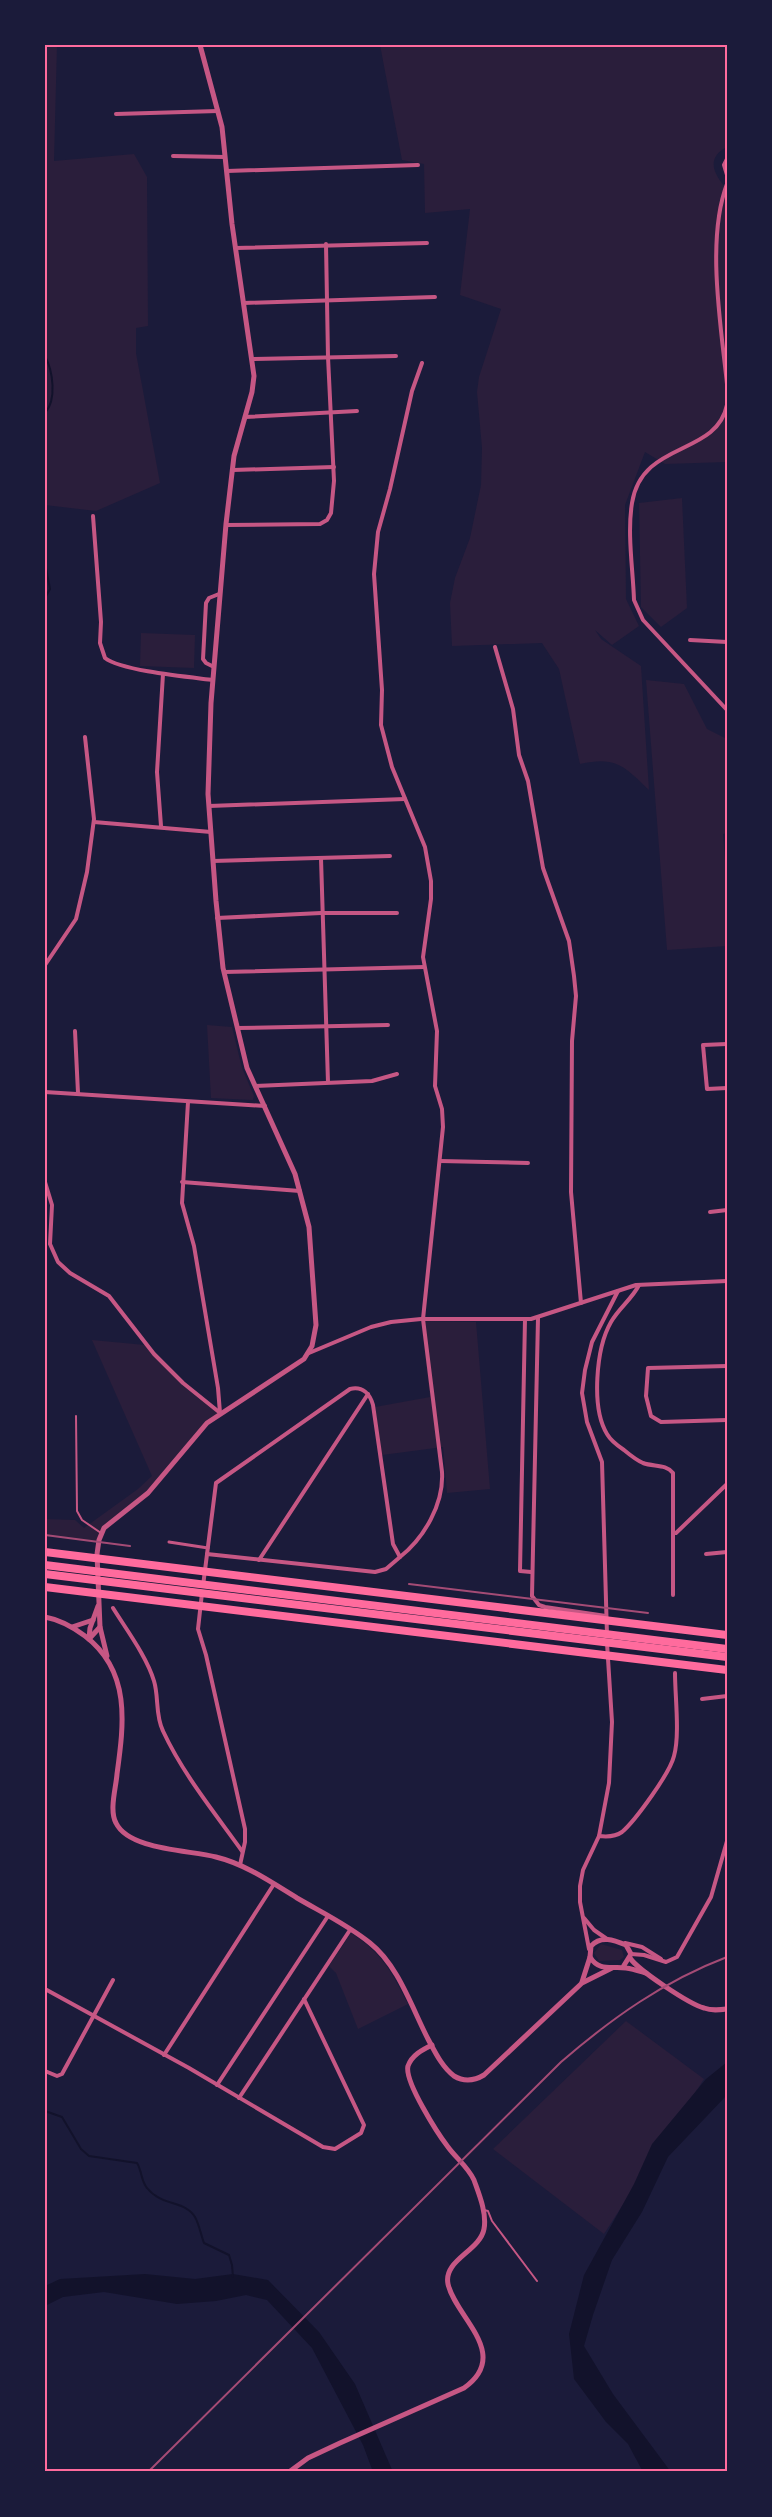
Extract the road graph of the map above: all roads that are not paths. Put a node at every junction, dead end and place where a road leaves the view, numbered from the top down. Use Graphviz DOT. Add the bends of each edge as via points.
graph roads {
  1 [pos="200,45"];
  2 [pos="219,111"];
  3 [pos="116,114"];
  4 [pos="173,156"];
  5 [pos="226,156"];
  6 [pos="727,159"];
  7 [pos="418,165"];
  8 [pos="227,171"];
  9 [pos="727,175"];
  10 [pos="727,184"];
  11 [pos="427,243"];
  12 [pos="326,244"];
  13 [pos="236,248"];
  14 [pos="435,297"];
  15 [pos="327,301"];
  16 [pos="244,303"];
  17 [pos="396,356"];
  18 [pos="327,357"];
  19 [pos="252,359"];
  20 [pos="422,363"];
  21 [pos="727,384"];
  22 [pos="727,405"];
  23 [pos="357,411"];
  24 [pos="331,412"];
  25 [pos="244,417"];
  26 [pos="334,467"];
  27 [pos="232,470"];
  28 [pos="93,516"];
  29 [pos="226,525"];
  30 [pos="219,594"];
  31 [pos="690,640"];
  32 [pos="727,642"];
  33 [pos="495,647"];
  34 [pos="214,667"];
  35 [pos="164,674"];
  36 [pos="213,680"];
  37 [pos="727,710"];
  38 [pos="86,737"];
  39 [pos="405,799"];
  40 [pos="209,806"];
  41 [pos="94,822"];
  42 [pos="161,826"];
  43 [pos="211,832"];
  44 [pos="390,856"];
  45 [pos="321,858"];
  46 [pos="213,861"];
  47 [pos="321,913"];
  48 [pos="397,913"];
  49 [pos="217,918"];
  50 [pos="45,965"];
  51 [pos="424,967"];
  52 [pos="324,970"];
  53 [pos="224,972"];
  54 [pos="326,1025"];
  55 [pos="388,1026"];
  56 [pos="238,1028"];
  57 [pos="75,1031"];
  58 [pos="727,1044"];
  59 [pos="397,1074"];
  60 [pos="328,1082"];
  61 [pos="255,1086"];
  62 [pos="727,1088"];
  63 [pos="45,1092"];
  64 [pos="78,1093"];
  65 [pos="188,1102"];
  66 [pos="265,1106"];
  67 [pos="440,1161"];
  68 [pos="528,1163"];
  69 [pos="45,1182"];
  70 [pos="182,1182"];
  71 [pos="300,1191"];
  72 [pos="727,1210"];
  73 [pos="710,1212"];
  74 [pos="727,1281"];
  75 [pos="639,1284"];
  76 [pos="618,1291"];
  77 [pos="581,1303"];
  78 [pos="538,1318"];
  79 [pos="423,1319"];
  80 [pos="525,1319"];
  81 [pos="309,1353"];
  82 [pos="727,1366"];
  83 [pos="369,1394"];
  84 [pos="220,1413"];
  85 [pos="76,1416"];
  86 [pos="727,1420"];
  87 [pos="727,1484"];
  88 [pos="101,1533"];
  89 [pos="675,1534"];
  90 [pos="169,1542"];
  91 [pos="208,1548"];
  92 [pos="45,1552"];
  93 [pos="727,1552"];
  94 [pos="207,1554"];
  95 [pos="706,1554"];
  96 [pos="400,1557"];
  97 [pos="258,1560"];
  98 [pos="45,1565"];
  99 [pos="531,1572"];
  100 [pos="45,1574"];
  101 [pos="145,1582"];
  102 [pos="45,1587"];
  103 [pos="673,1595"];
  104 [pos="98,1605"];
  105 [pos="113,1608"];
  106 [pos="606,1616"];
  107 [pos="45,1617"];
  108 [pos="93,1620"];
  109 [pos="72,1627"];
  110 [pos="100,1627"];
  111 [pos="727,1635"];
  112 [pos="89,1639"];
  113 [pos="646,1643"];
  114 [pos="727,1649"];
  115 [pos="107,1656"];
  116 [pos="727,1657"];
  117 [pos="727,1670"];
  118 [pos="675,1673"];
  119 [pos="727,1696"];
  120 [pos="702,1699"];
  121 [pos="599,1836"];
  122 [pos="727,1841"];
  123 [pos="243,1851"];
  124 [pos="240,1865"];
  125 [pos="274,1884"];
  126 [pos="582,1915"];
  127 [pos="328,1916"];
  128 [pos="350,1929"];
  129 [pos="608,1940"];
  130 [pos="621,1943"];
  131 [pos="590,1955"];
  132 [pos="631,1956"];
  133 [pos="664,1962"];
  134 [pos="623,1967"];
  135 [pos="612,1968"];
  136 [pos="646,1973"];
  137 [pos="113,1980"];
  138 [pos="582,1983"];
  139 [pos="45,1989"];
  140 [pos="304,2000"];
  141 [pos="727,2009"];
  142 [pos="93,2016"];
  143 [pos="432,2045"];
  144 [pos="164,2055"];
  145 [pos="45,2071"];
  146 [pos="217,2085"];
  147 [pos="239,2098"];
  148 [pos="483,2209"];
  149 [pos="537,2281"];
  150 [pos="289,2472"];
  1 -- 2 [label="street"];
  2 -- 3 [label="street"];
  2 -- 5 [label="street"];
  4 -- 5 [label="street"];
  5 -- 8 [label="street"];
  6 -- 9 [label="street"];
  7 -- 8 [label="street"];
  8 -- 13 [label="street"];
  10 -- 21 [label="street" via="717,228"];
  11 -- 12 [label="street"];
  12 -- 13 [label="street"];
  12 -- 15 [label="street"];
  13 -- 16 [label="street"];
  14 -- 15 [label="street"];
  15 -- 16 [label="street"];
  15 -- 18 [label="street"];
  16 -- 19 [label="street"];
  17 -- 18 [label="street"];
  18 -- 19 [label="street"];
  18 -- 24 [label="street"];
  19 -- 25 [label="street" via="253,385"];
  20 -- 39 [label="street" via="413,387 374,559 381,725"];
  22 -- 37 [label="street" via="712,432 651,464 645,471 632,502 632,534 637,611"];
  23 -- 24 [label="street"];
  24 -- 25 [label="street"];
  24 -- 26 [label="street"];
  25 -- 27 [label="street"];
  26 -- 27 [label="street"];
  26 -- 29 [label="street" via="333,505 327,520 320,524"];
  27 -- 29 [label="street"];
  28 -- 35 [label="street" via="103,655 112,662"];
  29 -- 30 [label="street"];
  30 -- 34 [label="street"];
  30 -- 34 [label="street" via="206,603 203,659"];
  31 -- 32 [label="street"];
  33 -- 77 [label="street" via="513,709 543,868 569,941 574,976 571,1191"];
  34 -- 36 [label="street"];
  35 -- 36 [label="street"];
  35 -- 42 [label="street" via="157,772"];
  36 -- 40 [label="street"];
  38 -- 41 [label="street"];
  39 -- 40 [label="street"];
  39 -- 51 [label="street" via="426,850 432,884 423,945"];
  40 -- 43 [label="street"];
  41 -- 42 [label="street"];
  41 -- 50 [label="street" via="80,908"];
  42 -- 43 [label="street"];
  43 -- 46 [label="street"];
  44 -- 45 [label="street"];
  45 -- 46 [label="street"];
  45 -- 47 [label="street"];
  46 -- 49 [label="street"];
  47 -- 48 [label="street"];
  47 -- 49 [label="street"];
  47 -- 52 [label="street"];
  49 -- 53 [label="street"];
  51 -- 52 [label="street"];
  51 -- 67 [label="street" via="438,1034 437,1095 443,1116"];
  52 -- 53 [label="street"];
  52 -- 54 [label="street"];
  53 -- 56 [label="street"];
  54 -- 55 [label="street"];
  54 -- 56 [label="street"];
  54 -- 60 [label="street"];
  56 -- 61 [label="street"];
  57 -- 64 [label="street"];
  58 -- 62 [label="street" via="703,1045 707,1089"];
  59 -- 60 [label="street" via="372,1081"];
  60 -- 61 [label="street"];
  61 -- 66 [label="street"];
  63 -- 64 [label="street"];
  64 -- 65 [label="street"];
  65 -- 66 [label="street"];
  65 -- 70 [label="street"];
  66 -- 71 [label="street"];
  67 -- 68 [label="street"];
  67 -- 79 [label="street"];
  69 -- 84 [label="street" via="52,1205 50,1244 58,1262 109,1296 154,1354"];
  70 -- 71 [label="street"];
  70 -- 84 [label="street" via="183,1211 194,1246"];
  71 -- 81 [label="street" via="310,1232 316,1321"];
  72 -- 73 [label="street"];
  74 -- 75 [label="street"];
  75 -- 76 [label="street"];
  75 -- 89 [label="street" via="613,1318 604,1339 598,1401 612,1440 637,1460 668,1467 673,1473"];
  76 -- 77 [label="street"];
  76 -- 106 [label="street" via="592,1342 582,1393 587,1422 602,1462"];
  77 -- 78 [label="street"];
  78 -- 80 [label="street"];
  78 -- 99 [label="street"];
  79 -- 80 [label="street"];
  79 -- 81 [label="street" via="374,1326"];
  79 -- 96 [label="street" via="443,1483 432,1515 414,1545"];
  80 -- 99 [label="street" via="520,1571"];
  81 -- 84 [label="street" via="296,1366"];
  82 -- 86 [label="street" via="648,1368 646,1396 651,1416 661,1422"];
  83 -- 91 [label="street" via="360,1388 349,1390 219,1480 214,1489"];
  83 -- 96 [label="street" via="375,1411 393,1545"];
  83 -- 97 [label="street"];
  84 -- 88 [label="street" via="196,1435 148,1493"];
  85 -- 88 [label="lane" via="77,1511 82,1520"];
  87 -- 89 [label="street"];
  88 -- 104 [label="street" via="97,1551"];
  89 -- 103 [label="street"];
  90 -- 91 [label="street"];
  91 -- 94 [label="street"];
  92 -- 111 [label="highway"];
  93 -- 95 [label="street"];
  94 -- 97 [label="street"];
  94 -- 123 [label="street" via="199,1631 244,1826"];
  96 -- 97 [label="street" via="386,1569 375,1572"];
  98 -- 101 [label="highway"];
  99 -- 106 [label="street" via="532,1596 539,1605"];
  100 -- 101 [label="highway"];
  101 -- 113 [label="highway" via="447,1623"];
  101 -- 113 [label="highway" via="448,1614"];
  102 -- 117 [label="highway"];
  104 -- 108 [label="street"];
  104 -- 110 [label="street"];
  105 -- 123 [label="street" via="152,1674 160,1723 170,1744 196,1788"];
  106 -- 121 [label="street" via="612,1722 609,1783"];
  107 -- 109 [label="street"];
  108 -- 109 [label="street"];
  108 -- 112 [label="street"];
  109 -- 112 [label="street"];
  110 -- 112 [label="street"];
  110 -- 115 [label="street"];
  112 -- 115 [label="street"];
  113 -- 114 [label="highway"];
  113 -- 116 [label="highway"];
  115 -- 124 [label="street" via="116,1676 121,1707 113,1813 117,1826 138,1841"];
  118 -- 121 [label="street" via="672,1764 622,1831"];
  119 -- 120 [label="street"];
  121 -- 126 [label="street" via="581,1877"];
  122 -- 133 [label="street" via="708,1905 677,1957"];
  123 -- 124 [label="street"];
  124 -- 125 [label="street"];
  125 -- 127 [label="street"];
  125 -- 144 [label="street"];
  126 -- 129 [label="street"];
  126 -- 131 [label="street"];
  127 -- 128 [label="street"];
  127 -- 146 [label="street"];
  128 -- 140 [label="street"];
  128 -- 143 [label="street" via="387,1961"];
  129 -- 130 [label="street"];
  129 -- 131 [label="street" via="594,1943"];
  130 -- 132 [label="street"];
  130 -- 133 [label="street" via="642,1947"];
  131 -- 135 [label="street" via="596,1965"];
  131 -- 138 [label="street"];
  132 -- 133 [label="street" via="644,1955"];
  132 -- 134 [label="street"];
  132 -- 136 [label="street"];
  134 -- 135 [label="street"];
  134 -- 136 [label="street"];
  135 -- 138 [label="street"];
  136 -- 141 [label="street" via="708,2010"];
  137 -- 142 [label="street"];
  138 -- 143 [label="street" via="475,2080 462,2080 453,2074"];
  139 -- 142 [label="street"];
  140 -- 147 [label="street"];
  140 -- 147 [label="street" via="364,2123 363,2130 339,2148 327,2149"];
  142 -- 144 [label="street"];
  142 -- 145 [label="street" via="62,2074"];
  143 -- 148 [label="street" via="413,2058 408,2075 449,2149 472,2175"];
  144 -- 146 [label="street"];
  146 -- 147 [label="street"];
  148 -- 149 [label="lane"];
  148 -- 150 [label="street" via="482,2237 447,2276 450,2290 479,2340 482,2356 478,2372 464,2388 308,2458"];
}
